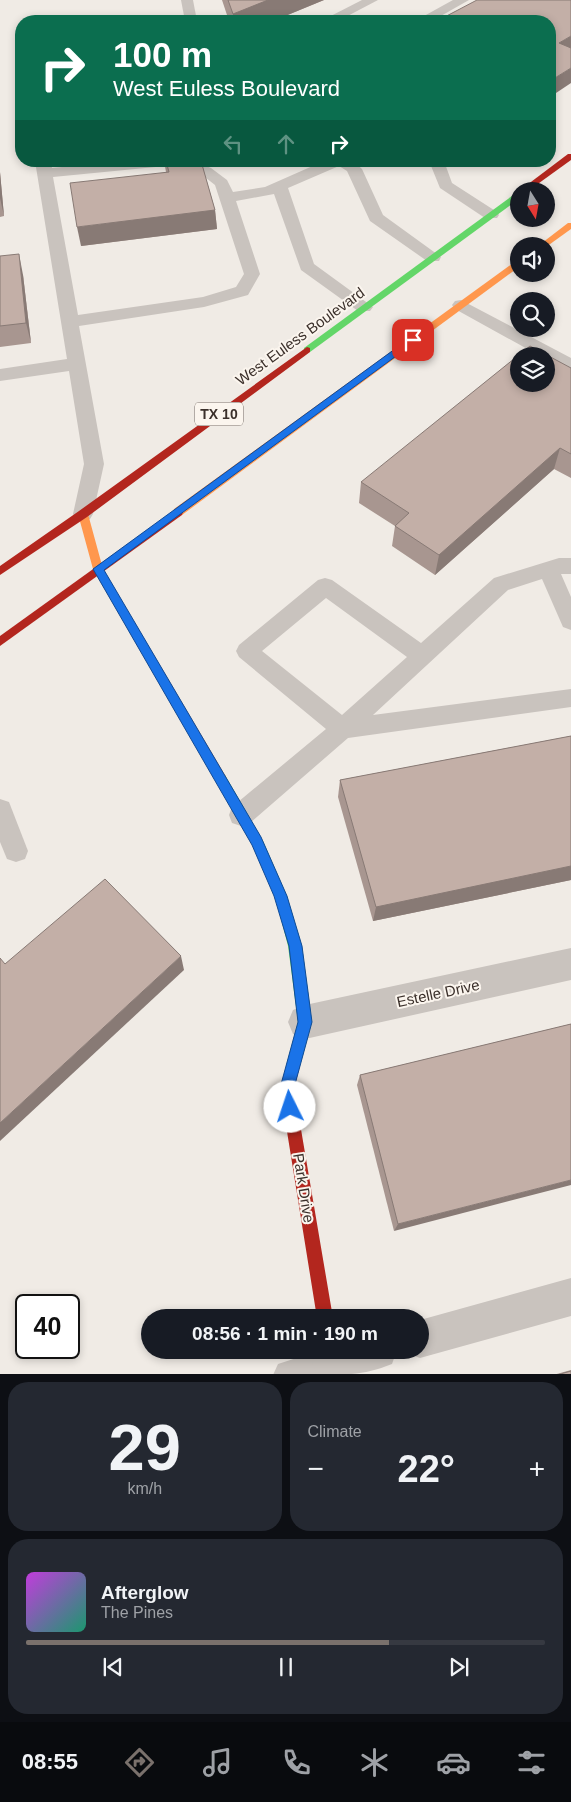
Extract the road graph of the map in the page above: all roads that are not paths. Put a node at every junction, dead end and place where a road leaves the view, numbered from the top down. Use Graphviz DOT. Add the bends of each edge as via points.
graph roads {
  1 [pos="187,0"];
  2 [pos="372,0"];
  3 [pos="463,0"];
  4 [pos="190,15"];
  5 [pos="341,15"];
  6 [pos="434,15"];
  7 [pos="571,156"];
  8 [pos="44,167"];
  9 [pos="196,167"];
  10 [pos="323,167"];
  11 [pos="352,167"];
  12 [pos="438,167"];
  13 [pos="556,167"];
  14 [pos="556,167"];
  15 [pos="535,182"];
  16 [pos="280,186"];
  17 [pos="227,198"];
  18 [pos="510,201"];
  19 [pos="491,215"];
  20 [pos="571,225"];
  21 [pos="554,237"];
  22 [pos="433,257"];
  23 [pos="510,270"];
  24 [pos="461,305"];
  25 [pos="364,307"];
  26 [pos="68,322"];
  27 [pos="76,364"];
  28 [pos="571,366"];
  29 [pos="0,375"];
  30 [pos="83,514"];
  31 [pos="571,566"];
  32 [pos="98,569"];
  33 [pos="548,570"];
  34 [pos="0,571"];
  35 [pos="571,620"];
  36 [pos="0,642"];
  37 [pos="421,655"];
  38 [pos="571,698"];
  39 [pos="342,729"];
  40 [pos="0,810"];
  41 [pos="241,815"];
  42 [pos="16,850"];
  43 [pos="571,964"];
  44 [pos="305,1022"];
  45 [pos="571,1297"];
  46 [pos="324,1309"];
  47 [pos="429,1336"];
  48 [pos="332,1362"];
  49 [pos="289,1374"];
  1 -- 4 [label="lane"];
  2 -- 5 [label="lane"];
  3 -- 6 [label="lane"];
  7 -- 13 [label="main road"];
  8 -- 26 [label="lane"];
  9 -- 17 [label="lane" via="222,183"];
  10 -- 16 [label="lane"];
  11 -- 22 [label="lane" via="376,218"];
  12 -- 19 [label="lane" via="445,185"];
  14 -- 15 [label="main road"];
  16 -- 17 [label="lane"];
  16 -- 25 [label="lane" via="307,266"];
  17 -- 26 [label="lane" via="252,274 242,291 204,302"];
  18 -- 19 [label="main road, West Euless Boulevard / TX 10"];
  19 -- 22 [label="main road, West Euless Boulevard / TX 10"];
  20 -- 21 [label="main road"];
  22 -- 25 [label="main road, West Euless Boulevard / TX 10"];
  23 -- 24 [label="main road"];
  24 -- 28 [label="lane"];
  24 -- 32 [label="main road"];
  25 -- 30 [label="main road, West Euless Boulevard / TX 10"];
  26 -- 27 [label="lane"];
  27 -- 29 [label="lane"];
  27 -- 30 [label="lane" via="94,464"];
  30 -- 32 [label="main road, Park Drive"];
  30 -- 34 [label="main road, West Euless Boulevard / TX 10"];
  31 -- 33 [label="lane"];
  32 -- 36 [label="main road"];
  32 -- 41 [label="main road, Park Drive"];
  33 -- 35 [label="lane"];
  33 -- 37 [label="lane" via="501,584"];
  37 -- 39 [label="lane"];
  37 -- 39 [label="lane" via="325,586 247,651"];
  38 -- 39 [label="lane"];
  39 -- 41 [label="lane"];
  40 -- 42 [label="lane"];
  41 -- 44 [label="main road, Park Drive" via="257,841 281,896 295,946"];
  43 -- 44 [label="street, Estelle Drive"];
  44 -- 46 [label="main road, Park Drive" via="287,1088"];
  45 -- 47 [label="street"];
  48 -- 49 [label="lane"];
}
